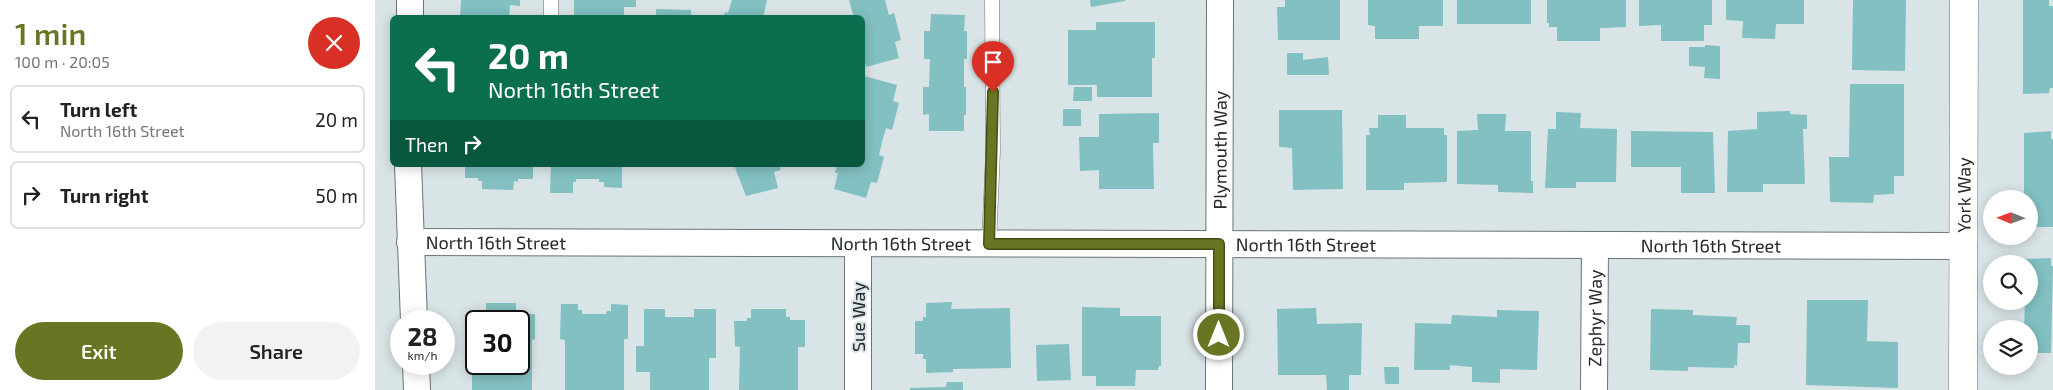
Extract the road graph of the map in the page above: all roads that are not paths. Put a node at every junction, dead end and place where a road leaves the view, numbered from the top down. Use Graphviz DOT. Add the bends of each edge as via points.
graph roads {
  1 [pos="410,0"];
  2 [pos="551,0"];
  3 [pos="993,0"];
  4 [pos="1220,0"];
  5 [pos="1964,0"];
  6 [pos="409,15"];
  7 [pos="551,15"];
  8 [pos="409,167"];
  9 [pos="410,242"];
  10 [pos="858,244"];
  11 [pos="989,244"];
  12 [pos="1219,244"];
  13 [pos="1595,245"];
  14 [pos="1964,246"];
  15 [pos="413,310"];
  16 [pos="416,375"];
  17 [pos="417,390"];
  18 [pos="858,390"];
  19 [pos="1219,390"];
  20 [pos="1594,390"];
  21 [pos="1963,390"];
  1 -- 6 [label="street"];
  2 -- 7 [label="lane"];
  3 -- 11 [label="lane"];
  4 -- 12 [label="street, Plymouth Way"];
  5 -- 14 [label="street, York Way"];
  8 -- 9 [label="street"];
  9 -- 10 [label="street, North 16th Street"];
  9 -- 15 [label="street"];
  10 -- 11 [label="street, North 16th Street"];
  10 -- 18 [label="street, Sue Way"];
  11 -- 12 [label="street, North 16th Street"];
  12 -- 13 [label="street, North 16th Street"];
  12 -- 19 [label="street, Plymouth Way"];
  13 -- 14 [label="street, North 16th Street"];
  13 -- 20 [label="street, Zephyr Way"];
  14 -- 21 [label="street, York Way"];
  16 -- 17 [label="street"];
}
